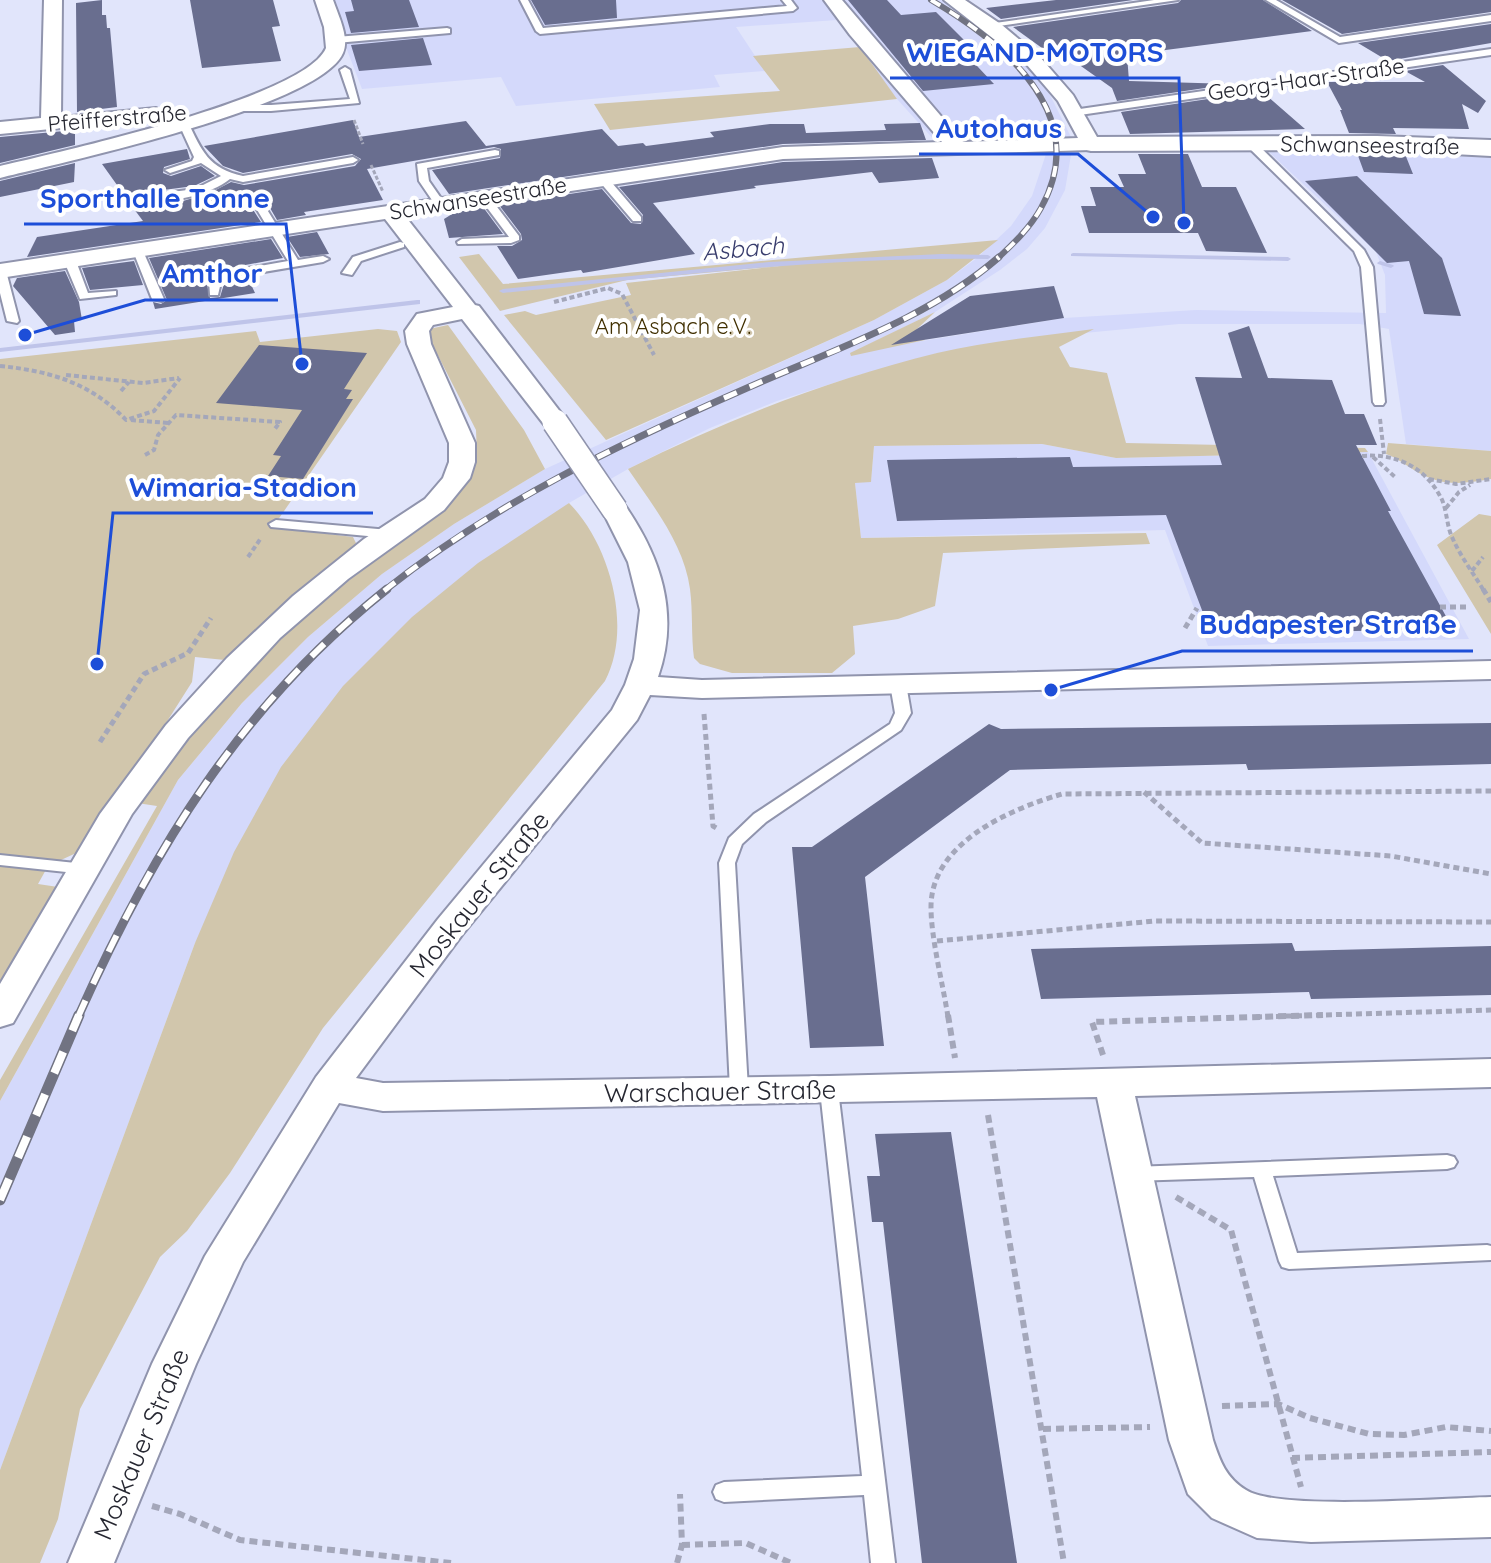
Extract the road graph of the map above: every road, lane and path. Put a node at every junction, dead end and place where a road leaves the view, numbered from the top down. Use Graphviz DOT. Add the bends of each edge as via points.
graph roads {
  1 [pos="53,0"];
  2 [pos="324,0"];
  3 [pos="524,0"];
  4 [pos="786,0"];
  5 [pos="833,0"];
  6 [pos="953,0"];
  7 [pos="1174,0"];
  8 [pos="1270,0"];
  9 [pos="1491,18"];
  10 [pos="1479,20"];
  11 [pos="992,24"];
  12 [pos="1491,27"];
  13 [pos="447,31"];
  14 [pos="336,40"];
  15 [pos="1491,52"];
  16 [pos="345,70"];
  17 [pos="349,101"];
  18 [pos="235,108"];
  19 [pos="1073,113"];
  20 [pos="183,122"];
  21 [pos="51,123"];
  22 [pos="0,128"];
  23 [pos="1250,143"];
  24 [pos="1091,144"];
  25 [pos="957,147"];
  26 [pos="1491,148"];
  27 [pos="366,152"];
  28 [pos="495,153"];
  29 [pos="199,157"];
  30 [pos="353,160"];
  31 [pos="371,165"];
  32 [pos="170,170"];
  33 [pos="0,172"];
  34 [pos="437,174"];
  35 [pos="228,176"];
  36 [pos="603,179"];
  37 [pos="377,183"];
  38 [pos="484,197"];
  39 [pos="134,200"];
  40 [pos="258,203"];
  41 [pos="446,203"];
  42 [pos="390,212"];
  43 [pos="637,219"];
  44 [pos="283,229"];
  45 [pos="462,242"];
  46 [pos="409,248"];
  47 [pos="138,251"];
  48 [pos="323,259"];
  49 [pos="70,261"];
  50 [pos="294,263"];
  51 [pos="0,271"];
  52 [pos="348,273"];
  53 [pos="112,293"];
  54 [pos="214,293"];
  55 [pos="158,299"];
  56 [pos="554,302"];
  57 [pos="471,311"];
  58 [pos="13,321"];
  59 [pos="654,355"];
  60 [pos="0,366"];
  61 [pos="61,374"];
  62 [pos="130,382"];
  63 [pos="121,391"];
  64 [pos="1379,402"];
  65 [pos="126,420"];
  66 [pos="168,423"];
  67 [pos="274,430"];
  68 [pos="1384,454"];
  69 [pos="145,455"];
  70 [pos="1362,456"];
  71 [pos="1372,456"];
  72 [pos="1395,477"];
  73 [pos="1427,478"];
  74 [pos="1491,479"];
  75 [pos="1474,482"];
  76 [pos="1446,508"];
  77 [pos="276,524"];
  78 [pos="389,534"];
  79 [pos="259,541"];
  80 [pos="248,557"];
  81 [pos="1483,557"];
  82 [pos="1472,571"];
  83 [pos="1491,602"];
  84 [pos="1440,607"];
  85 [pos="1466,607"];
  86 [pos="1197,608"];
  87 [pos="211,618"];
  88 [pos="1185,628"];
  89 [pos="1491,670"];
  90 [pos="898,684"];
  91 [pos="642,685"];
  92 [pos="704,718"];
  93 [pos="100,742"];
  94 [pos="1491,791"];
  95 [pos="1143,792"];
  96 [pos="735,842"];
  97 [pos="0,860"];
  98 [pos="85,869"];
  99 [pos="1491,874"];
  100 [pos="1491,922"];
  101 [pos="937,941"];
  102 [pos="1491,1010"];
  103 [pos="0,1014"];
  104 [pos="1491,1073"];
  105 [pos="1113,1082"];
  106 [pos="969,1086"];
  107 [pos="329,1087"];
  108 [pos="739,1089"];
  109 [pos="829,1090"];
  110 [pos="1447,1162"];
  111 [pos="1261,1169"];
  112 [pos="1133,1174"];
  113 [pos="1487,1253"];
  114 [pos="1278,1404"];
  115 [pos="1204,1416"];
  116 [pos="1043,1429"];
  117 [pos="1491,1431"];
  118 [pos="1491,1452"];
  119 [pos="1292,1458"];
  120 [pos="874,1485"];
  121 [pos="724,1492"];
  122 [pos="680,1494"];
  123 [pos="117,1499"];
  124 [pos="1491,1517"];
  125 [pos="1311,1522"];
  126 [pos="682,1545"];
  127 [pos="91,1563"];
  128 [pos="451,1563"];
  129 [pos="677,1563"];
  130 [pos="791,1563"];
  131 [pos="883,1563"];
  132 [pos="1064,1563"];
  1 -- 21 [label="street"];
  2 -- 14 [label="street"];
  3 -- 4 [label="lane" via="540,31 793,8"];
  5 -- 25 [label="street"];
  6 -- 11 [label="street"];
  7 -- 11 [label="lane"];
  8 -- 10 [label="lane" via="1339,40"];
  9 -- 10 [label="lane"];
  10 -- 12 [label="lane"];
  11 -- 19 [label="street" via="1034,58"];
  13 -- 14 [label="lane"];
  14 -- 18 [label="street" via="335,52 316,71"];
  15 -- 19 [label="lane, Georg-Haar-Straße"];
  16 -- 17 [label="lane" via="356,101"];
  17 -- 18 [label="lane"];
  17 -- 27 [label="path"];
  18 -- 20 [label="street"];
  18 -- 21 [label="street, Pfeifferstraße"];
  19 -- 24 [label="street"];
  20 -- 29 [label="lane"];
  20 -- 33 [label="street"];
  21 -- 22 [label="street, Pfeifferstraße"];
  23 -- 24 [label="street, Schwanseestraße"];
  23 -- 26 [label="street, Schwanseestraße"];
  23 -- 64 [label="lane, Schwanseestraße" via="1363,258"];
  24 -- 25 [label="street, Schwanseestraße"];
  25 -- 36 [label="street, Schwanseestraße" via="783,153"];
  28 -- 41 [label="lane" via="421,166 424,181"];
  29 -- 32 [label="lane" via="196,163"];
  29 -- 35 [label="lane"];
  30 -- 35 [label="lane" via="243,179"];
  31 -- 37 [label="path"];
  34 -- 41 [label="lane"];
  35 -- 39 [label="lane" via="207,189"];
  36 -- 38 [label="street, Schwanseestraße"];
  36 -- 43 [label="lane"];
  38 -- 41 [label="street, Schwanseestraße"];
  38 -- 45 [label="lane" via="515,238"];
  40 -- 44 [label="lane"];
  41 -- 42 [label="street, Schwanseestraße"];
  42 -- 44 [label="street, Schwanseestraße"];
  42 -- 46 [label="street, Moskauer Straße"];
  44 -- 46 [label="street" via="354,232"];
  44 -- 47 [label="street, Schwanseestraße"];
  44 -- 50 [label="lane"];
  46 -- 52 [label="lane" via="357,259"];
  46 -- 57 [label="street, Moskauer Straße"];
  47 -- 49 [label="street, Schwanseestraße"];
  47 -- 55 [label="lane"];
  48 -- 50 [label="lane"];
  49 -- 51 [label="street, Schwanseestraße"];
  49 -- 53 [label="lane" via="84,297"];
  50 -- 54 [label="lane" via="225,275 215,280"];
  51 -- 58 [label="lane"];
  56 -- 59 [label="path" via="608,288 622,294"];
  57 -- 78 [label="street" via="425,319 417,331 462,443 459,480 445,497"];
  57 -- 91 [label="street, Moskauer Straße, bridge" via="615,510 645,567 654,647"];
  60 -- 61 [label="path"];
  61 -- 62 [label="path"];
  61 -- 65 [label="path" via="94,390"];
  62 -- 63 [label="path"];
  62 -- 65 [label="path" via="180,378 154,411"];
  64 -- 68 [label="path"];
  65 -- 66 [label="path"];
  66 -- 67 [label="path" via="176,415 280,422"];
  66 -- 69 [label="path" via="154,450"];
  68 -- 71 [label="path"];
  68 -- 73 [label="path"];
  70 -- 71 [label="path"];
  71 -- 72 [label="path"];
  73 -- 75 [label="path" via="1445,484"];
  73 -- 76 [label="path"];
  74 -- 75 [label="path"];
  75 -- 76 [label="path"];
  76 -- 82 [label="path" via="1446,523"];
  77 -- 78 [label="lane"];
  78 -- 98 [label="street" via="292,609 198,704 121,807"];
  79 -- 80 [label="path"];
  81 -- 82 [label="path"];
  82 -- 83 [label="path"];
  84 -- 85 [label="path"];
  86 -- 88 [label="path"];
  87 -- 93 [label="path" via="188,653 144,674"];
  89 -- 90 [label="street"];
  90 -- 91 [label="street" via="702,689"];
  90 -- 96 [label="lane" via="903,713 896,727 760,818"];
  91 -- 107 [label="street, Moskauer Straße" via="626,713 450,927"];
  92 -- 96 [label="path" via="713,826"];
  94 -- 95 [label="path"];
  95 -- 99 [label="path" via="1202,843 1391,856"];
  95 -- 101 [label="path" via="1062,794 1022,806 989,825 951,855 936,879 931,907"];
  96 -- 108 [label="lane" via="727,863"];
  97 -- 98 [label="lane"];
  98 -- 103 [label="street"];
  100 -- 101 [label="path" via="1155,921"];
  101 -- 106 [label="path" via="955,1044"];
  102 -- 105 [label="path" via="1092,1022"];
  104 -- 105 [label="street, Warschauer Straße"];
  105 -- 106 [label="street, Warschauer Straße"];
  105 -- 112 [label="street"];
  106 -- 109 [label="street, Warschauer Straße"];
  106 -- 116 [label="path"];
  107 -- 108 [label="street, Warschauer Straße" via="383,1097"];
  107 -- 123 [label="street, Moskauer Straße" via="225,1256"];
  108 -- 109 [label="street, Warschauer Straße"];
  109 -- 120 [label="lane"];
  110 -- 111 [label="lane"];
  111 -- 112 [label="lane"];
  111 -- 113 [label="lane" via="1289,1261"];
  112 -- 114 [label="path" via="1231,1230"];
  112 -- 115 [label="street"];
  114 -- 115 [label="path"];
  114 -- 117 [label="path" via="1369,1434 1404,1435 1446,1427"];
  114 -- 119 [label="path"];
  115 -- 116 [label="path"];
  115 -- 125 [label="street" via="1204,1480 1228,1504 1257,1518"];
  116 -- 132 [label="path"];
  118 -- 119 [label="path"];
  119 -- 125 [label="path"];
  120 -- 121 [label="lane"];
  120 -- 131 [label="lane"];
  122 -- 126 [label="path"];
  123 -- 127 [label="street, Moskauer Straße"];
  123 -- 128 [label="path" via="180,1514 240,1540"];
  124 -- 125 [label="street"];
  126 -- 129 [label="path"];
  126 -- 130 [label="path" via="746,1543"];
}
